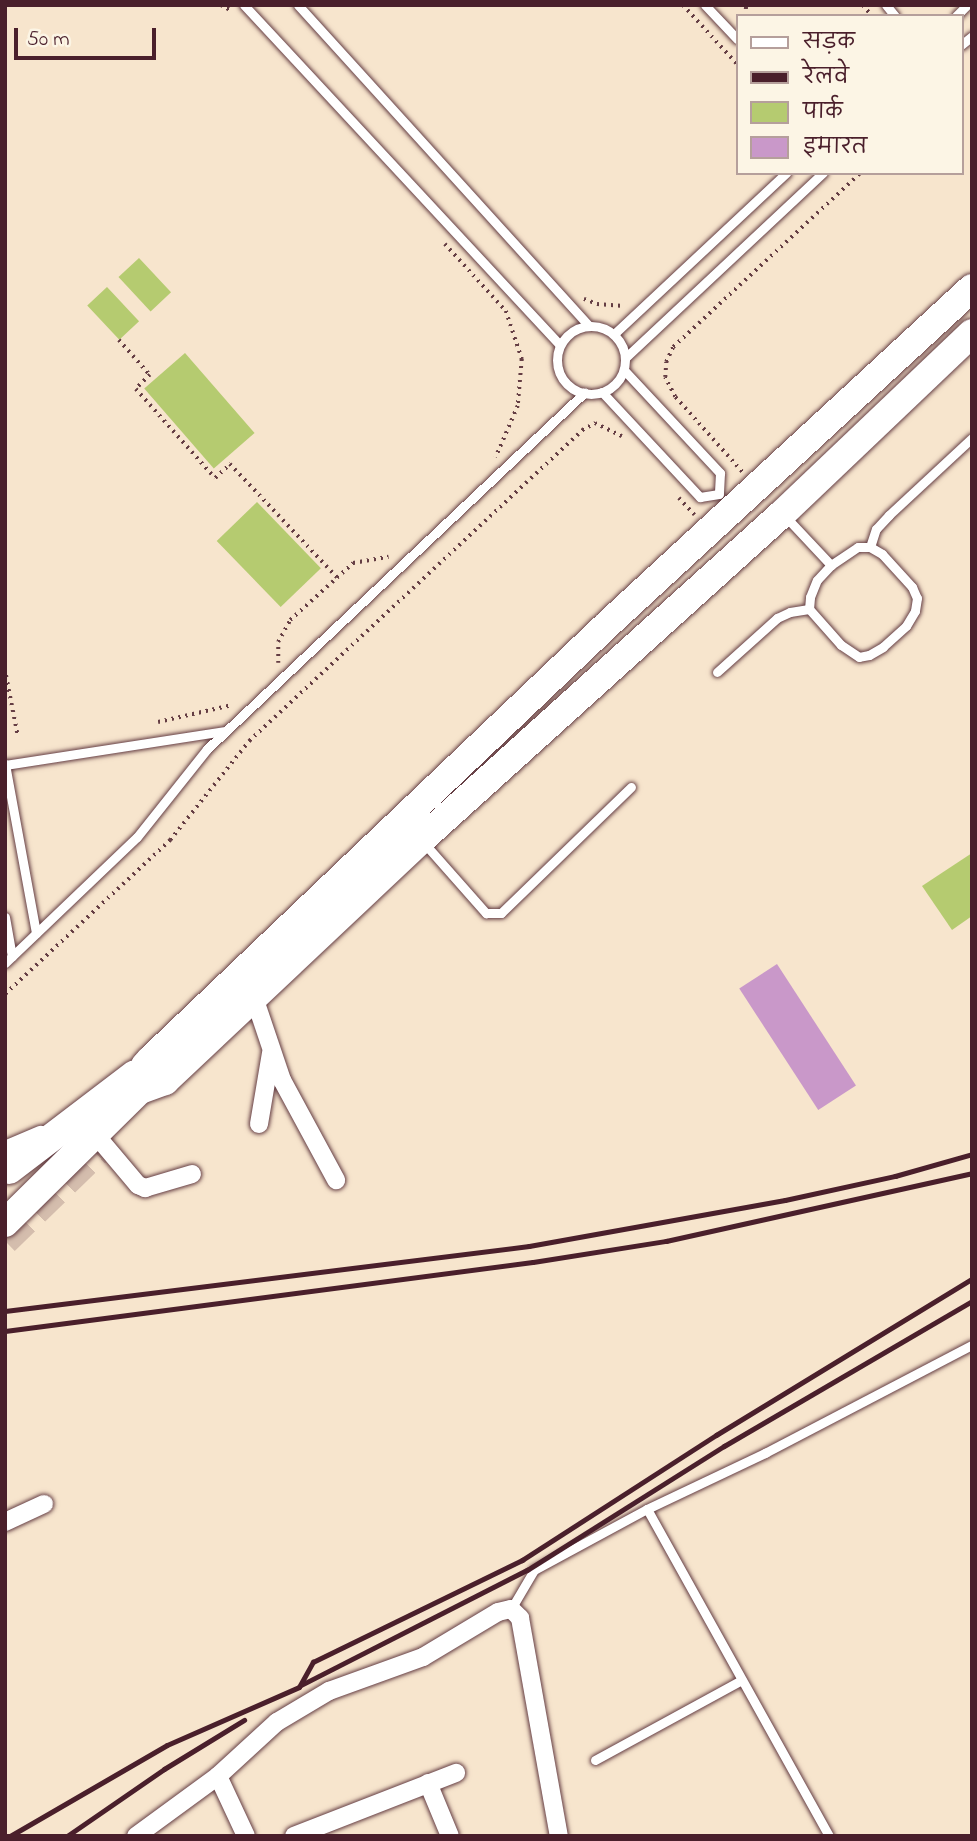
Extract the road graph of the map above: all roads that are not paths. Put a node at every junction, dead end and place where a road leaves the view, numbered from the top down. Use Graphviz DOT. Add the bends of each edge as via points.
graph roads {
  1 [pos="244,5"];
  2 [pos="298,5"];
  3 [pos="705,5"];
  4 [pos="736,38"];
  5 [pos="784,175"];
  6 [pos="821,175"];
  7 [pos="972,288"];
  8 [pos="588,325"];
  9 [pos="972,333"];
  10 [pos="614,334"];
  11 [pos="560,345"];
  12 [pos="625,358"];
  13 [pos="624,370"];
  14 [pos="602,392"];
  15 [pos="584,393"];
  16 [pos="972,438"];
  17 [pos="750,514"];
  18 [pos="870,547"];
  19 [pos="831,565"];
  20 [pos="810,609"];
  21 [pos="620,636"];
  22 [pos="717,672"];
  23 [pos="225,731"];
  24 [pos="5,765"];
  25 [pos="631,787"];
  26 [pos="421,839"];
  27 [pos="5,917"];
  28 [pos="36,933"];
  29 [pos="9,959"];
  30 [pos="254,997"];
  31 [pos="271,1049"];
  32 [pos="149,1080"];
  33 [pos="259,1125"];
  34 [pos="93,1137"];
  35 [pos="7,1160"];
  36 [pos="192,1174"];
  37 [pos="335,1180"];
  38 [pos="5,1223"];
  39 [pos="972,1345"];
  40 [pos="44,1504"];
  41 [pos="647,1509"];
  42 [pos="5,1522"];
  43 [pos="511,1609"];
  44 [pos="742,1680"];
  45 [pos="595,1760"];
  46 [pos="456,1773"];
  47 [pos="218,1776"];
  48 [pos="428,1783"];
  49 [pos="325,1830"];
  50 [pos="136,1836"];
  51 [pos="246,1836"];
  52 [pos="293,1836"];
  53 [pos="450,1836"];
  54 [pos="559,1836"];
  55 [pos="829,1836"];
  1 -- 11 [label="lane"];
  2 -- 8 [label="lane"];
  3 -- 4 [label="lane"];
  5 -- 10 [label="lane"];
  6 -- 12 [label="lane"];
  7 -- 17 [label="main road"];
  8 -- 10 [label="lane"];
  8 -- 11 [label="lane" via="568,333"];
  9 -- 17 [label="main road"];
  10 -- 12 [label="lane"];
  11 -- 15 [label="lane" via="559,374 566,384"];
  12 -- 13 [label="lane"];
  13 -- 14 [label="lane"];
  13 -- 17 [label="lane" via="720,473"];
  14 -- 15 [label="lane"];
  14 -- 17 [label="lane" via="700,497"];
  15 -- 23 [label="lane"];
  16 -- 18 [label="lane" via="888,515 876,529"];
  17 -- 19 [label="lane"];
  17 -- 21 [label="main road"];
  18 -- 19 [label="lane" via="858,547"];
  18 -- 20 [label="lane" via="882,554 917,598 905,626 883,647 859,657 841,645"];
  19 -- 20 [label="lane" via="817,580"];
  20 -- 22 [label="lane" via="777,618"];
  21 -- 26 [label="main road"];
  21 -- 32 [label="main road"];
  23 -- 24 [label="lane"];
  23 -- 28 [label="lane" via="193,764 137,837"];
  24 -- 28 [label="lane"];
  25 -- 26 [label="lane" via="494,915 486,913"];
  26 -- 30 [label="main road"];
  27 -- 29 [label="lane"];
  28 -- 29 [label="lane"];
  30 -- 31 [label="street"];
  30 -- 32 [label="main road"];
  31 -- 33 [label="street"];
  31 -- 37 [label="street" via="282,1080"];
  32 -- 34 [label="main road"];
  32 -- 34 [label="main road"];
  34 -- 35 [label="main road"];
  34 -- 36 [label="street" via="145,1188"];
  34 -- 38 [label="main road"];
  39 -- 41 [label="lane"];
  40 -- 42 [label="street"];
  41 -- 43 [label="lane" via="534,1570"];
  41 -- 44 [label="lane"];
  43 -- 47 [label="street" via="498,1612 423,1657 329,1691 277,1722"];
  43 -- 54 [label="street" via="520,1618"];
  44 -- 45 [label="lane"];
  44 -- 55 [label="lane"];
  46 -- 48 [label="street"];
  47 -- 50 [label="street"];
  47 -- 51 [label="street"];
  48 -- 49 [label="street"];
  48 -- 53 [label="street"];
  49 -- 52 [label="street"];
}
